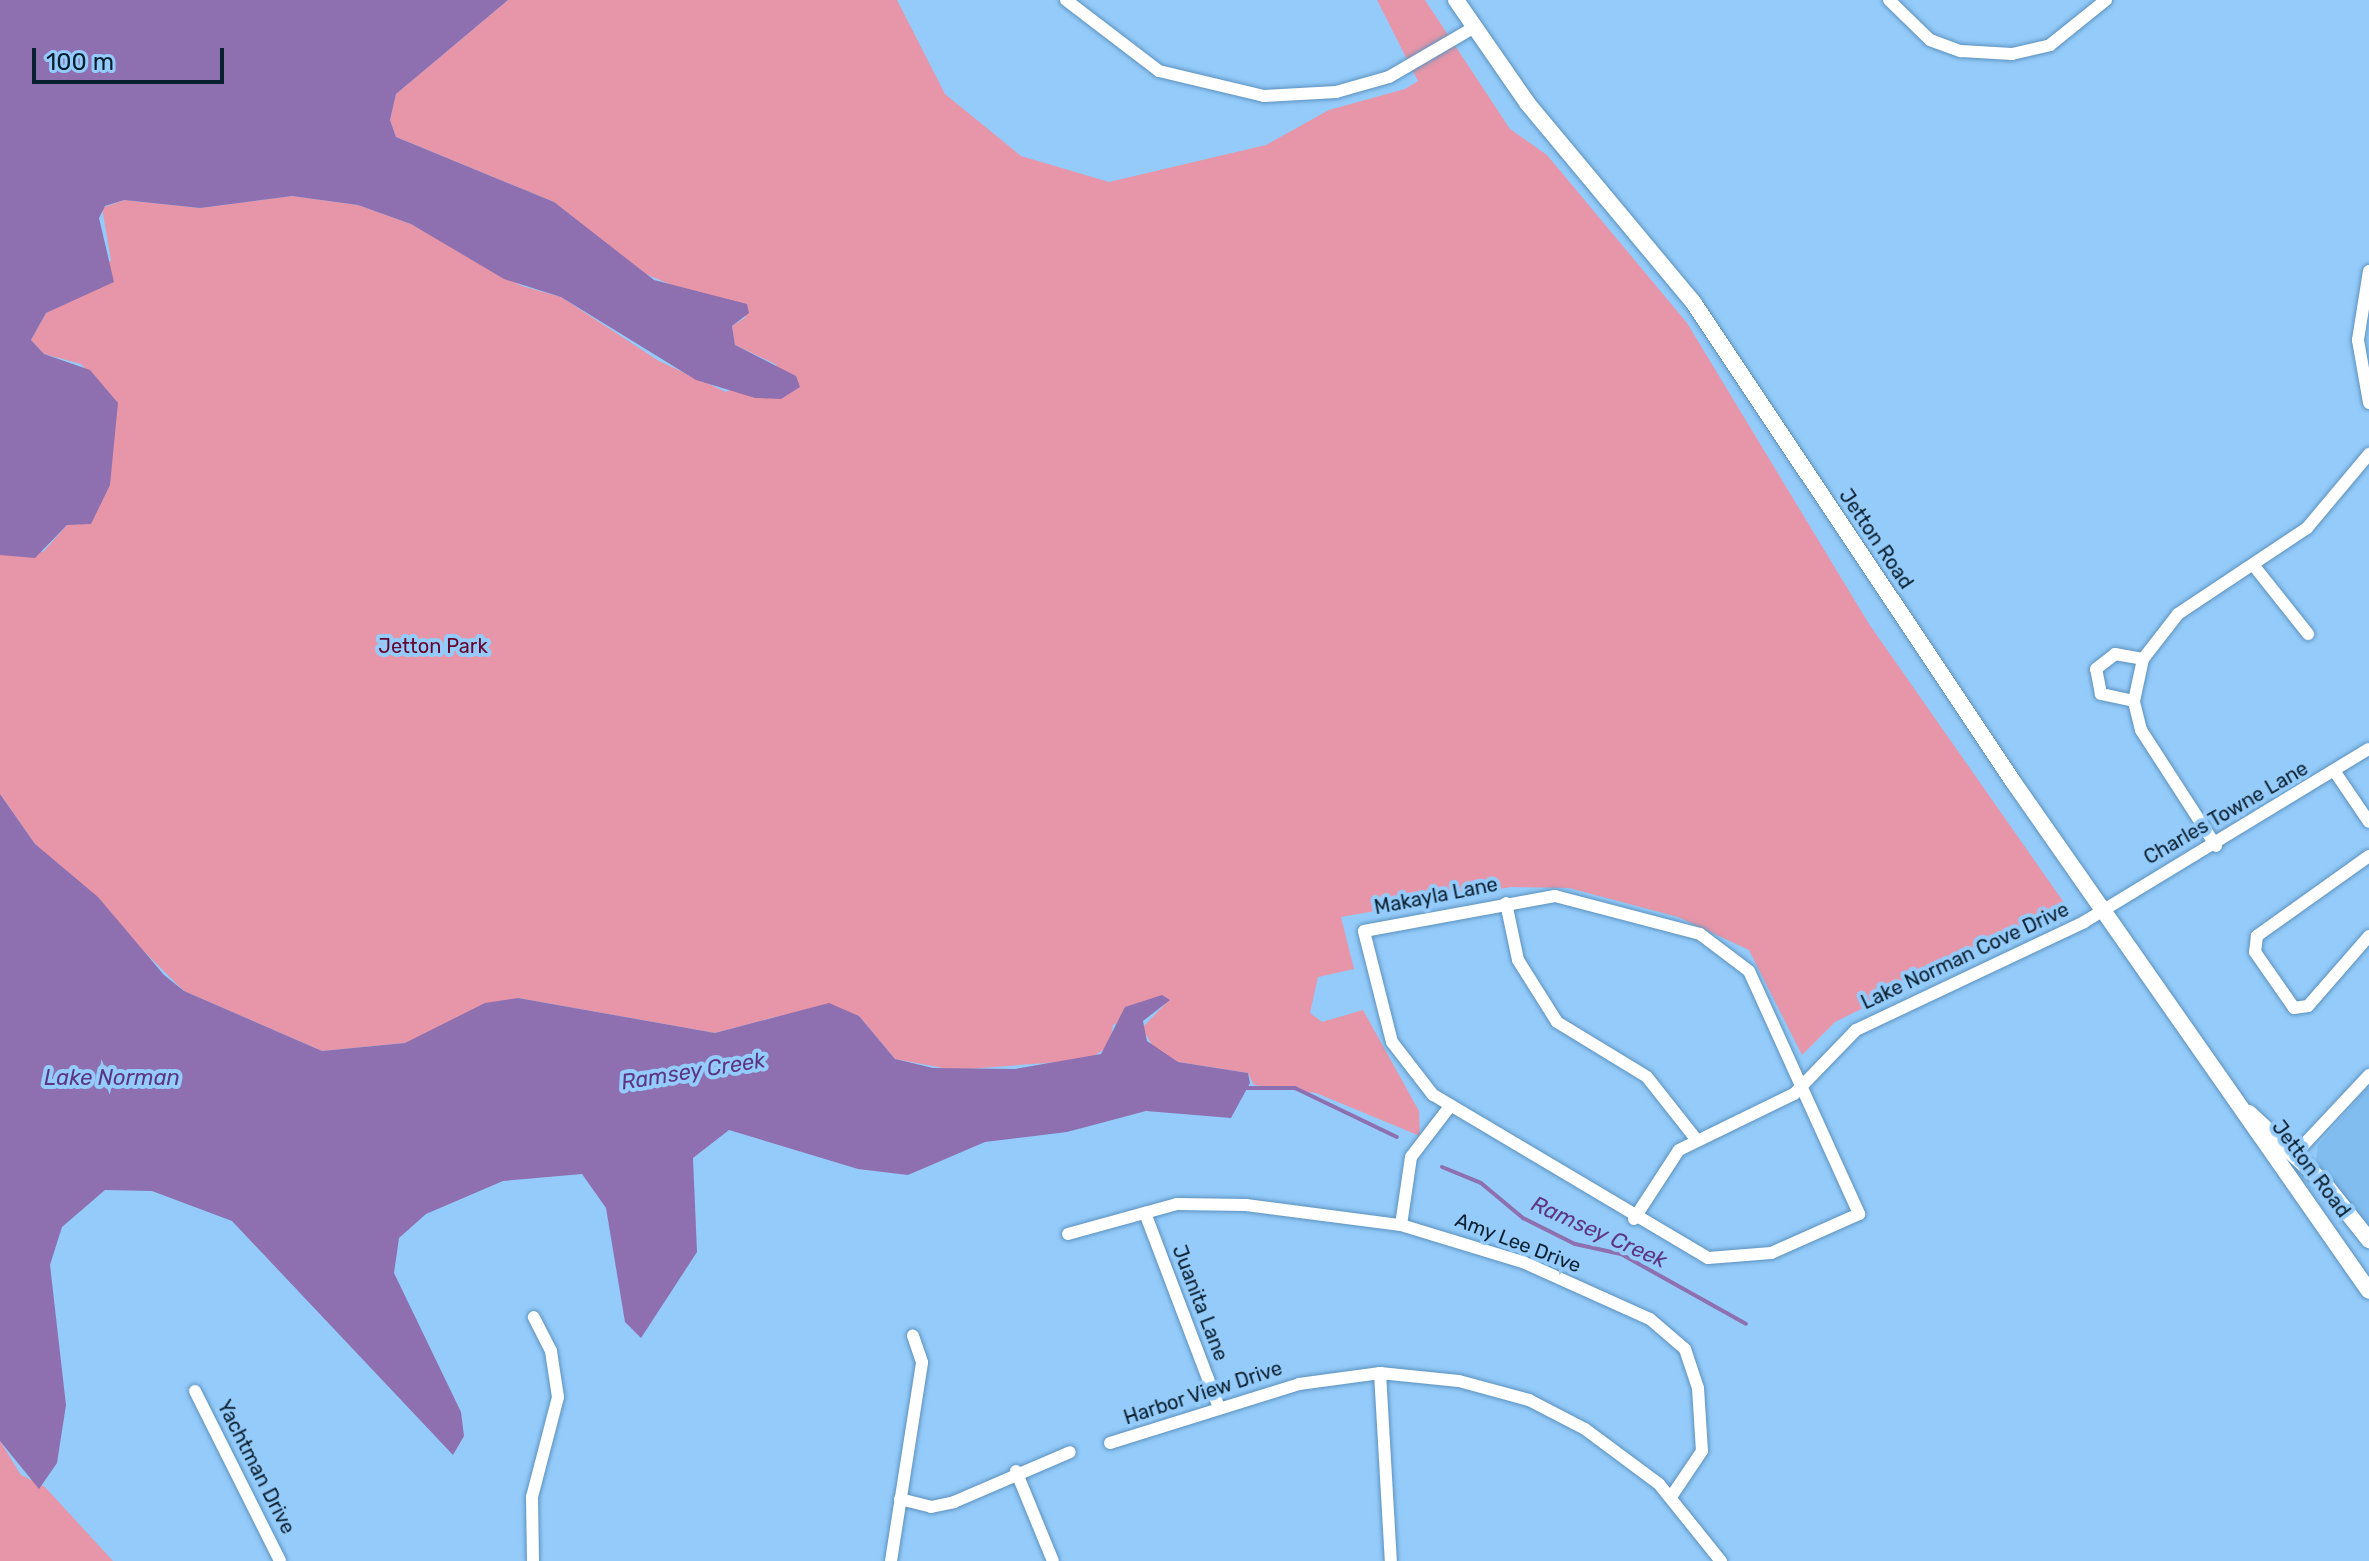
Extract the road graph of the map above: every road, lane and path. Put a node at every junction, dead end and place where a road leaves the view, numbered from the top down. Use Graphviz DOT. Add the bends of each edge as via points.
graph roads {
  1 [pos="1066,0"];
  2 [pos="1456,0"];
  3 [pos="1889,0"];
  4 [pos="2106,0"];
  5 [pos="1473,28"];
  6 [pos="2369,271"];
  7 [pos="2369,403"];
  8 [pos="2369,454"];
  9 [pos="2254,566"];
  10 [pos="2308,634"];
  11 [pos="2143,659"];
  12 [pos="2134,701"];
  13 [pos="2369,749"];
  14 [pos="2335,772"];
  15 [pos="2369,822"];
  16 [pos="2216,846"];
  17 [pos="2369,856"];
  18 [pos="1506,903"];
  19 [pos="2101,910"];
  20 [pos="2369,936"];
  21 [pos="2369,1075"];
  22 [pos="1801,1084"];
  23 [pos="1448,1109"];
  24 [pos="2247,1112"];
  25 [pos="1696,1139"];
  26 [pos="2296,1153"];
  27 [pos="1145,1213"];
  28 [pos="1634,1219"];
  29 [pos="1401,1225"];
  30 [pos="1068,1234"];
  31 [pos="2369,1240"];
  32 [pos="2369,1291"];
  33 [pos="534,1317"];
  34 [pos="913,1336"];
  35 [pos="1380,1373"];
  36 [pos="195,1391"];
  37 [pos="1219,1408"];
  38 [pos="1110,1443"];
  39 [pos="1070,1452"];
  40 [pos="1016,1471"];
  41 [pos="1671,1497"];
  42 [pos="900,1499"];
  43 [pos="280,1561"];
  44 [pos="533,1561"];
  45 [pos="891,1561"];
  46 [pos="1053,1561"];
  47 [pos="1391,1561"];
  48 [pos="1721,1561"];
  1 -- 5 [label="street" via="1159,71 1264,96 1315,95 1381,80"];
  2 -- 5 [label="street, Jetton Road"];
  3 -- 4 [label="street" via="1930,40 1961,51 2012,54 2050,45"];
  5 -- 19 [label="street, Jetton Road" via="1693,302"];
  6 -- 7 [label="street" via="2358,340"];
  8 -- 9 [label="street" via="2307,528"];
  9 -- 10 [label="street"];
  9 -- 11 [label="street" via="2178,614"];
  11 -- 12 [label="street"];
  11 -- 12 [label="street" via="2115,654 2096,669 2101,694"];
  12 -- 16 [label="street" via="2145,741"];
  13 -- 14 [label="street, Charles Towne Lane"];
  14 -- 15 [label="street"];
  14 -- 16 [label="street, Charles Towne Lane"];
  16 -- 19 [label="street, Charles Towne Lane"];
  17 -- 20 [label="street" via="2257,936 2255,952 2294,1008 2308,1006"];
  18 -- 22 [label="street, Makayla Lane" via="1555,896 1586,901 1728,949 1766,996"];
  18 -- 23 [label="street, Makayla Lane" via="1364,931 1392,1042"];
  18 -- 25 [label="street" via="1518,960 1557,1022 1647,1077"];
  19 -- 22 [label="street, Lake Norman Cove Drive" via="1856,1030"];
  19 -- 24 [label="street, Jetton Road"];
  21 -- 26 [label="street"];
  22 -- 25 [label="street, Lake Norman Cove Drive"];
  22 -- 28 [label="street, Makayla Lane" via="1859,1214 1771,1253 1729,1260 1687,1251"];
  23 -- 28 [label="street, Makayla Lane"];
  23 -- 29 [label="street" via="1411,1157"];
  24 -- 26 [label="street, Jetton Road"];
  24 -- 32 [label="street, Jetton Road"];
  25 -- 28 [label="street, Lake Norman Cove Drive" via="1668,1162"];
  26 -- 31 [label="street, Jetton Road"];
  27 -- 29 [label="street, Amy Lee Drive" via="1218,1203"];
  27 -- 30 [label="street, Amy Lee Drive"];
  27 -- 37 [label="street, Juanita Lane"];
  29 -- 41 [label="street, Amy Lee Drive" via="1523,1262 1671,1334 1693,1366 1702,1439 1697,1466"];
  33 -- 44 [label="street" via="551,1351 558,1397 532,1497"];
  34 -- 42 [label="street" via="922,1362"];
  35 -- 37 [label="street, Harbor View Drive" via="1299,1384"];
  35 -- 41 [label="street, Harbor View Drive" via="1459,1381 1529,1400 1585,1429"];
  35 -- 47 [label="street"];
  36 -- 43 [label="street, Yachtman Drive"];
  37 -- 38 [label="street, Harbor View Drive"];
  39 -- 40 [label="street"];
  40 -- 42 [label="street" via="954,1502 931,1507"];
  40 -- 46 [label="street"];
  41 -- 48 [label="street, Harbor View Drive"];
  42 -- 45 [label="street"];
}
